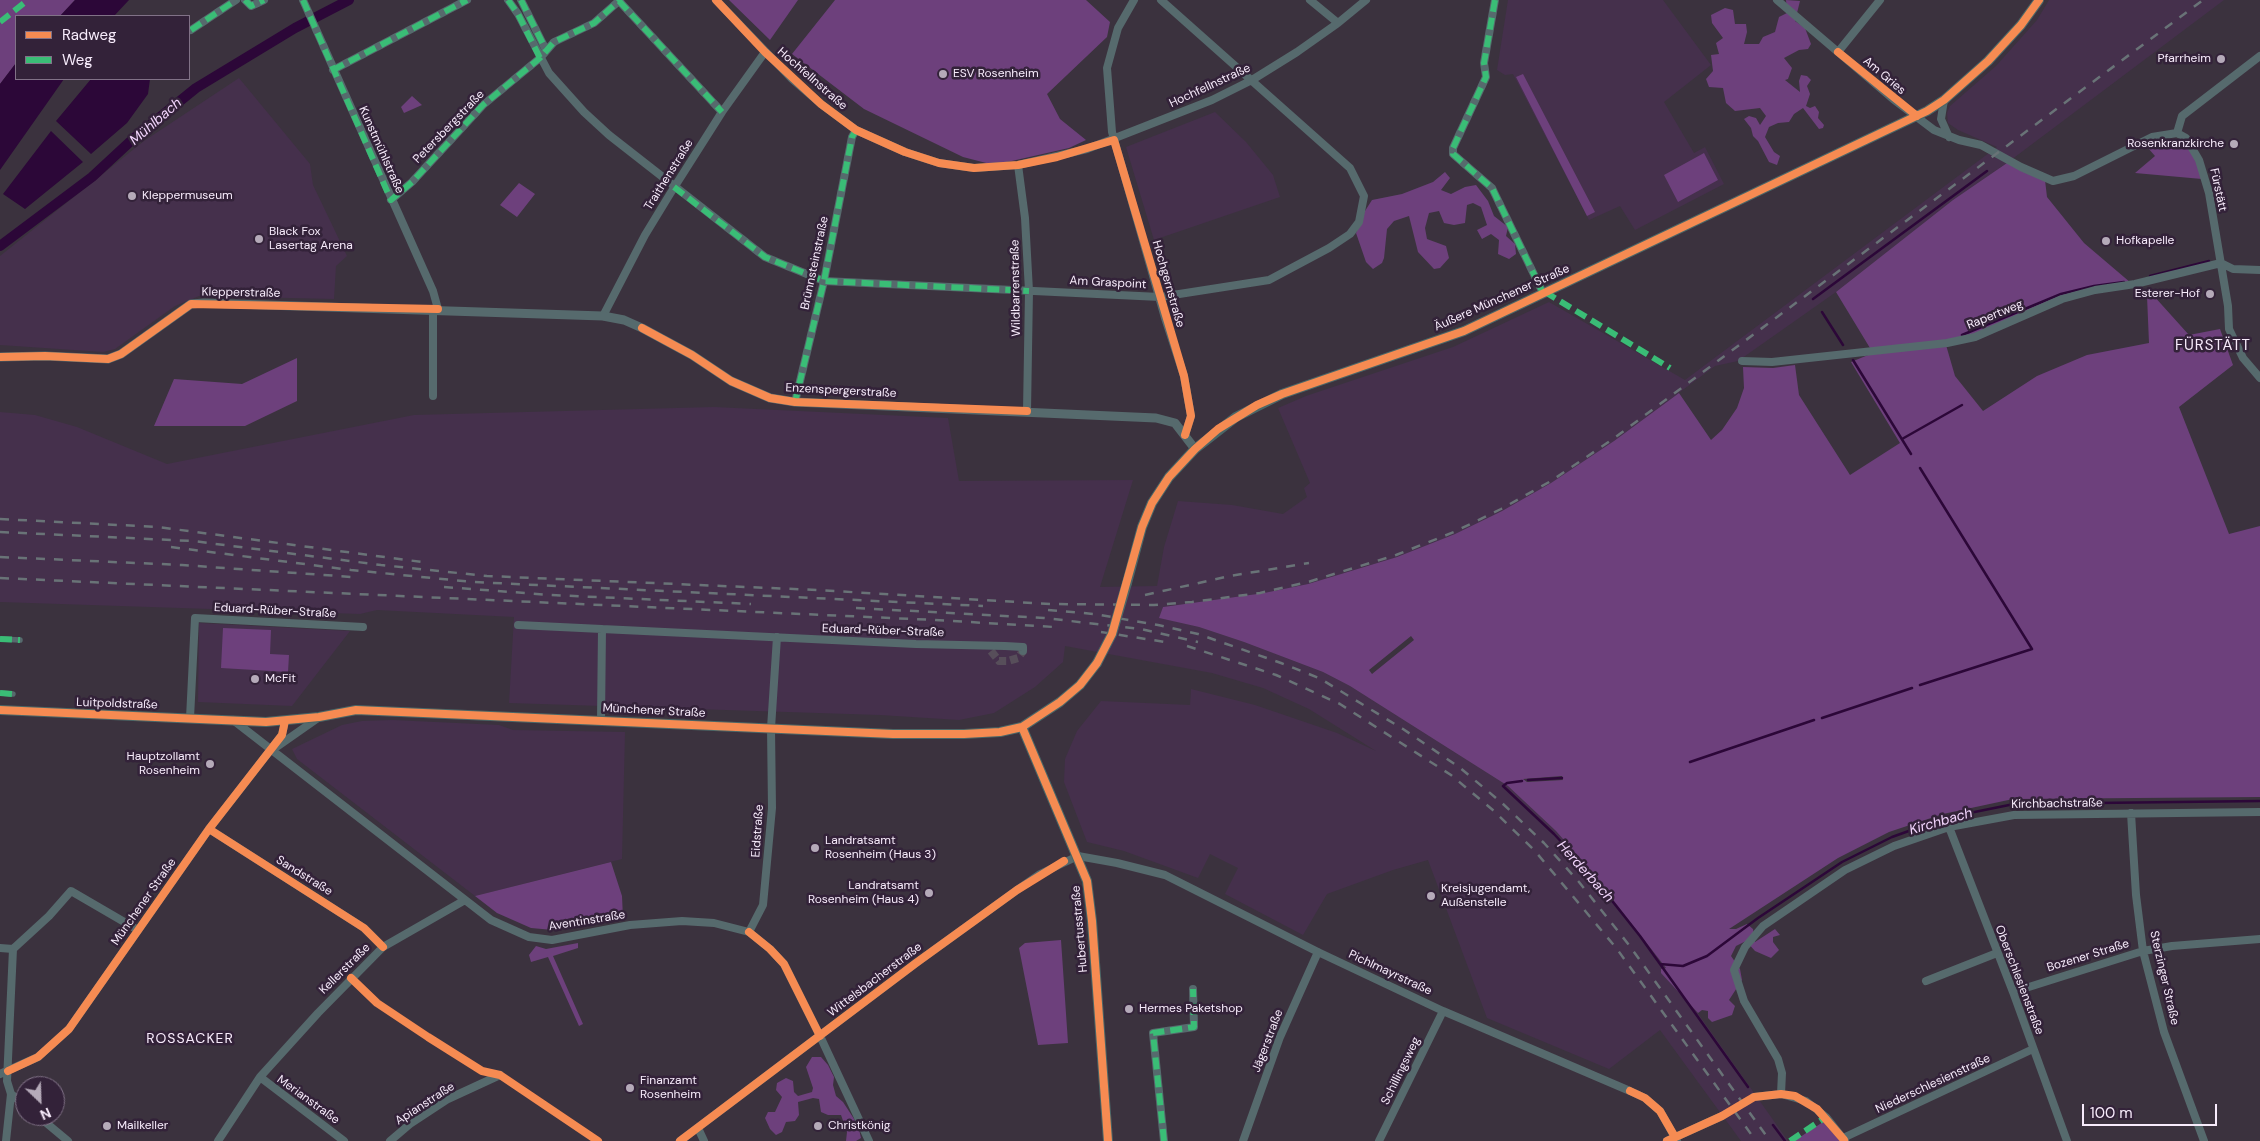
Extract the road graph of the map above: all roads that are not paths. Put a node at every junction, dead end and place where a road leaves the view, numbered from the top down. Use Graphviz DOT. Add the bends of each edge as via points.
graph roads {
  1 [pos="236,0"];
  2 [pos="245,0"];
  3 [pos="264,0"];
  4 [pos="302,0"];
  5 [pos="467,0"];
  6 [pos="508,0"];
  7 [pos="521,0"];
  8 [pos="619,0"];
  9 [pos="716,0"];
  10 [pos="1134,0"];
  11 [pos="1161,0"];
  12 [pos="1310,0"];
  13 [pos="1366,0"];
  14 [pos="1495,0"];
  15 [pos="1777,0"];
  16 [pos="1880,0"];
  17 [pos="2040,0"];
  18 [pos="1338,23"];
  19 [pos="191,30"];
  20 [pos="546,50"];
  21 [pos="765,52"];
  22 [pos="1838,52"];
  23 [pos="2260,56"];
  24 [pos="540,58"];
  25 [pos="333,70"];
  26 [pos="1252,80"];
  27 [pos="1944,100"];
  28 [pos="722,112"];
  29 [pos="1917,116"];
  30 [pos="856,130"];
  31 [pos="2177,134"];
  32 [pos="1949,137"];
  33 [pos="1114,140"];
  34 [pos="1018,165"];
  35 [pos="674,187"];
  36 [pos="391,200"];
  37 [pos="2221,263"];
  38 [pos="2260,270"];
  39 [pos="824,281"];
  40 [pos="1028,291"];
  41 [pos="1543,293"];
  42 [pos="1160,297"];
  43 [pos="436,310"];
  44 [pos="602,316"];
  45 [pos="0,357"];
  46 [pos="1742,361"];
  47 [pos="2260,378"];
  48 [pos="433,396"];
  49 [pos="796,402"];
  50 [pos="1027,410"];
  51 [pos="1185,435"];
  52 [pos="1195,449"];
  53 [pos="518,625"];
  54 [pos="363,627"];
  55 [pos="602,629"];
  56 [pos="777,638"];
  57 [pos="0,639"];
  58 [pos="20,640"];
  59 [pos="1023,651"];
  60 [pos="0,694"];
  61 [pos="13,694"];
  62 [pos="0,710"];
  63 [pos="319,717"];
  64 [pos="190,718"];
  65 [pos="233,720"];
  66 [pos="600,720"];
  67 [pos="285,721"];
  68 [pos="1022,727"];
  69 [pos="771,728"];
  70 [pos="272,749"];
  71 [pos="2260,812"];
  72 [pos="2131,813"];
  73 [pos="1949,827"];
  74 [pos="209,829"];
  75 [pos="1078,856"];
  76 [pos="465,900"];
  77 [pos="138,930"];
  78 [pos="749,932"];
  79 [pos="2260,939"];
  80 [pos="383,947"];
  81 [pos="0,948"];
  82 [pos="13,949"];
  83 [pos="2143,951"];
  84 [pos="1318,952"];
  85 [pos="1997,953"];
  86 [pos="1926,981"];
  87 [pos="1193,989"];
  88 [pos="2013,992"];
  89 [pos="1443,1011"];
  90 [pos="820,1036"];
  91 [pos="2033,1049"];
  92 [pos="4,1072"];
  93 [pos="500,1075"];
  94 [pos="260,1077"];
  95 [pos="11,1094"];
  96 [pos="1781,1094"];
  97 [pos="15,1097"];
  98 [pos="1754,1097"];
  99 [pos="1722,1116"];
  100 [pos="50,1126"];
  101 [pos="698,1128"];
  102 [pos="66,1139"];
  103 [pos="1676,1139"];
  104 [pos="1844,1140"];
  105 [pos="6,1141"];
  106 [pos="218,1141"];
  107 [pos="344,1141"];
  108 [pos="390,1141"];
  109 [pos="680,1141"];
  110 [pos="704,1141"];
  111 [pos="869,1141"];
  112 [pos="1108,1141"];
  113 [pos="1164,1141"];
  114 [pos="1244,1141"];
  115 [pos="1379,1141"];
  116 [pos="1667,1141"];
  117 [pos="2067,1141"];
  118 [pos="2204,1141"];
  1 -- 19 [label="street"];
  2 -- 3 [label="street" via="251,6"];
  4 -- 25 [label="street, Kunstmühlstraße"];
  5 -- 25 [label="street"];
  6 -- 24 [label="street, Am Graspoint"];
  7 -- 20 [label="street"];
  8 -- 20 [label="street, Petersbergstraße" via="594,23 554,42"];
  8 -- 28 [label="street"];
  9 -- 21 [label="street, Hochfellnstraße"];
  10 -- 33 [label="street, Hochgernstraße" via="1118,28 1107,68"];
  11 -- 26 [label="street, Am Graspoint"];
  12 -- 18 [label="street"];
  13 -- 18 [label="street, Hochfellnstraße"];
  14 -- 41 [label="street" via="1484,63 1486,77 1453,154 1492,188"];
  15 -- 22 [label="street, Am Gries"];
  16 -- 22 [label="street"];
  17 -- 27 [label="main road, Äußere Münchener Straße" via="1988,60"];
  18 -- 26 [label="street, Hochfellnstraße"];
  20 -- 24 [label="street, Petersbergstraße"];
  21 -- 28 [label="street, Traithenstraße"];
  21 -- 30 [label="street, Hochfellnstraße" via="821,104"];
  22 -- 29 [label="street, Am Gries"];
  23 -- 31 [label="street" via="2182,116"];
  24 -- 35 [label="street, Am Graspoint" via="584,112"];
  24 -- 36 [label="street, Petersbergstraße" via="483,105 416,178"];
  25 -- 36 [label="street, Kunstmühlstraße"];
  26 -- 33 [label="street, Hochfellnstraße"];
  26 -- 42 [label="street, Am Graspoint" via="1350,168 1364,196 1359,222 1350,234 1329,248 1269,280"];
  27 -- 29 [label="main road, Äußere Münchener Straße"];
  27 -- 32 [label="street" via="1941,119"];
  28 -- 35 [label="street, Traithenstraße"];
  29 -- 32 [label="street"];
  29 -- 41 [label="main road, Äußere Münchener Straße"];
  30 -- 34 [label="street, Hochfellnstraße" via="939,163 974,168"];
  30 -- 39 [label="street, Brünnsteinstraße" via="852,136"];
  31 -- 32 [label="street" via="2152,137 2074,176 2053,181 1981,145"];
  31 -- 37 [label="street, Fürstätt" via="2186,138 2200,160"];
  33 -- 34 [label="street, Hochfellnstraße"];
  33 -- 42 [label="street, Hochgernstraße"];
  34 -- 40 [label="street, Wildbarrenstraße" via="1025,218"];
  35 -- 39 [label="street, Am Graspoint" via="765,257"];
  35 -- 44 [label="street, Traithenstraße"];
  36 -- 43 [label="street, Kunstmühlstraße" via="433,292"];
  37 -- 38 [label="street" via="2233,269"];
  37 -- 46 [label="street, Rapertweg" via="2062,299 1975,337 1947,343 1772,362"];
  37 -- 47 [label="street, Fürstätt" via="2229,329 2242,358"];
  39 -- 40 [label="street, Am Graspoint"];
  39 -- 49 [label="street, Brünnsteinstraße"];
  40 -- 42 [label="street, Am Graspoint"];
  40 -- 50 [label="street, Wildbarrenstraße"];
  41 -- 52 [label="main road, Äußere Münchener Straße" via="1464,331 1282,394 1236,417"];
  42 -- 51 [label="street, Hochgernstraße" via="1184,376 1191,416"];
  43 -- 44 [label="street, Enzenspergerstraße"];
  43 -- 45 [label="street, Klepperstraße" via="190,304 121,354 108,359"];
  43 -- 48 [label="street, Kunstmühlstraße"];
  44 -- 49 [label="street, Enzenspergerstraße" via="642,328 749,390 770,398"];
  49 -- 50 [label="street, Enzenspergerstraße"];
  50 -- 51 [label="street, Enzenspergerstraße" via="1156,418 1175,423"];
  51 -- 52 [label="street, Enzenspergerstraße"];
  52 -- 68 [label="main road, Äußere Münchener Straße, bridge" via="1169,477 1152,503 1142,527 1112,634 1097,663 1080,685"];
  53 -- 55 [label="street, Eduard-Rüber-Straße"];
  54 -- 64 [label="street, Eduard-Rüber-Straße" via="195,618"];
  55 -- 56 [label="street, Eduard-Rüber-Straße"];
  55 -- 66 [label="street"];
  56 -- 59 [label="street, Eduard-Rüber-Straße" via="1023,648"];
  56 -- 69 [label="street"];
  57 -- 58 [label="street"];
  60 -- 61 [label="street"];
  62 -- 64 [label="main road, Luitpoldstraße"];
  63 -- 66 [label="main road, Münchener Straße" via="356,710"];
  63 -- 67 [label="main road, Münchener Straße"];
  63 -- 70 [label="street, Münchener Straße"];
  64 -- 65 [label="main road, Luitpoldstraße"];
  65 -- 67 [label="main road, Münchener Straße"];
  65 -- 70 [label="street"];
  66 -- 69 [label="main road, Münchener Straße"];
  67 -- 70 [label="street, Münchener Straße" via="282,735"];
  68 -- 69 [label="main road, Münchener Straße" via="964,734"];
  68 -- 75 [label="main road, Hubertusstraße"];
  69 -- 78 [label="street, Eidstraße" via="772,808 764,906"];
  70 -- 74 [label="street, Münchener Straße"];
  70 -- 76 [label="street, Aventinstraße"];
  71 -- 72 [label="street, Kirchbachstraße"];
  72 -- 73 [label="street, Kirchbachstraße" via="2014,815"];
  72 -- 83 [label="street, Sterzinger Straße"];
  73 -- 85 [label="street, Oberschlesienstraße"];
  73 -- 96 [label="street, Kirchbachstraße" via="1894,846 1845,870 1763,926 1745,947 1734,970 1744,1002 1778,1059 1782,1073"];
  74 -- 77 [label="street, Münchener Straße"];
  74 -- 80 [label="street, Sandstraße" via="364,928"];
  75 -- 84 [label="street, Pichlmayrstraße" via="1165,875"];
  75 -- 90 [label="street, Wittelsbacherstraße" via="1040,874 1017,890"];
  75 -- 112 [label="main road, Hubertusstraße" via="1087,881 1090,904"];
  76 -- 78 [label="street, Aventinstraße" via="490,920 529,937 552,940 630,925 682,921 714,923"];
  76 -- 80 [label="street, Kellerstraße"];
  77 -- 82 [label="street" via="71,891"];
  77 -- 92 [label="street, Münchener Straße" via="69,1029 38,1057"];
  78 -- 90 [label="street, Aventinstraße" via="784,964"];
  79 -- 83 [label="street, Bozener Straße"];
  80 -- 94 [label="street, Kellerstraße" via="318,1012"];
  81 -- 82 [label="street"];
  82 -- 92 [label="street"];
  83 -- 88 [label="street, Bozener Straße"];
  83 -- 118 [label="street, Sterzinger Straße" via="2164,1032"];
  84 -- 89 [label="street, Pichlmayrstraße"];
  84 -- 114 [label="street, Jägerstraße" via="1280,1037"];
  85 -- 86 [label="street"];
  85 -- 88 [label="street, Oberschlesienstraße"];
  87 -- 113 [label="street" via="1194,1027 1153,1033"];
  88 -- 91 [label="street, Oberschlesienstraße"];
  89 -- 103 [label="street, Pichlmayrstraße" via="1645,1098 1660,1111"];
  89 -- 115 [label="street, Schillingsweg"];
  90 -- 101 [label="street, Wittelsbacherstraße"];
  90 -- 111 [label="street, Aventinstraße"];
  91 -- 104 [label="street, Niederschlesienstraße"];
  91 -- 117 [label="street, Oberschlesienstraße"];
  92 -- 95 [label="street"];
  93 -- 108 [label="street, Apianstraße" via="448,1098"];
  94 -- 106 [label="street, Kellerstraße"];
  94 -- 107 [label="street, Merianstraße"];
  95 -- 97 [label="street"];
  95 -- 105 [label="street"];
  96 -- 98 [label="street"];
  96 -- 104 [label="street" via="1795,1096 1817,1109"];
  99 -- 103 [label="street"];
  100 -- 102 [label="street"];
  101 -- 109 [label="street, Wittelsbacherstraße"];
  101 -- 110 [label="street"];
  103 -- 116 [label="street"];
}
